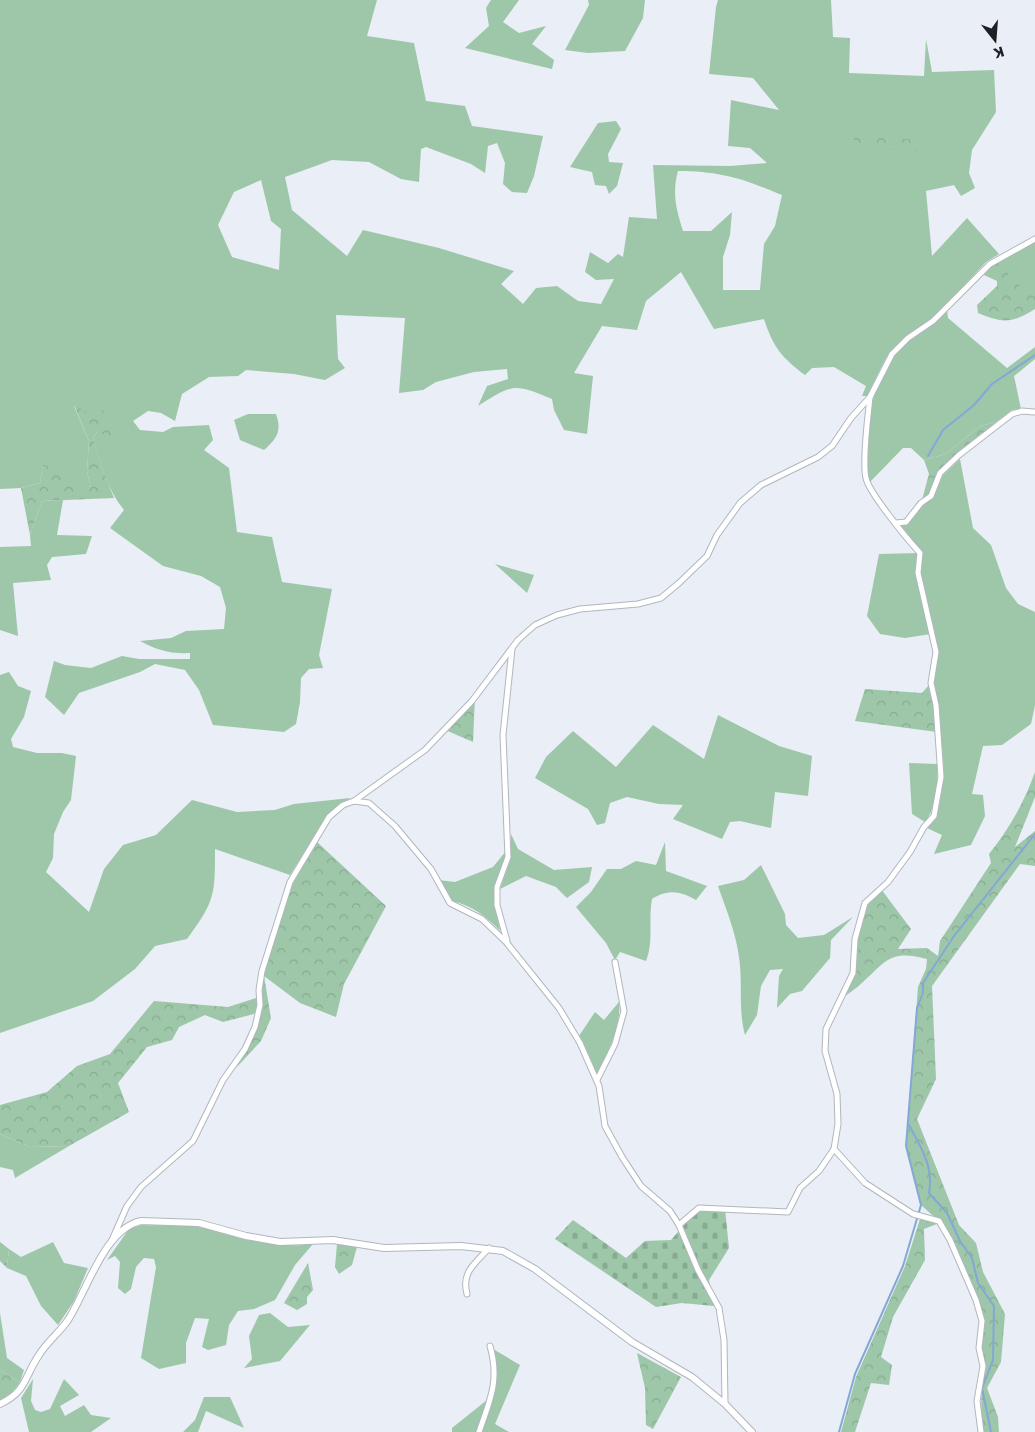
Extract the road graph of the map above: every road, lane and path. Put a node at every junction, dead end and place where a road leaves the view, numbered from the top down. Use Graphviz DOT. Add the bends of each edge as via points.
graph roads {
  1 [pos="1035,239"];
  2 [pos="870,397"];
  3 [pos="1034,412"];
  4 [pos="896,523"];
  5 [pos="512,648"];
  6 [pos="354,802"];
  7 [pos="508,944"];
  8 [pos="615,962"];
  9 [pos="597,1080"];
  10 [pos="834,1149"];
  11 [pos="679,1225"];
  12 [pos="111,1244"];
  13 [pos="489,1248"];
  14 [pos="467,1294"];
  15 [pos="490,1346"];
  16 [pos="0,1404"];
  17 [pos="725,1404"];
  18 [pos="479,1432"];
  19 [pos="752,1432"];
  20 [pos="981,1432"];
  1 -- 2 [label="street" via="990,264 933,321 908,338 892,354"];
  2 -- 4 [label="street" via="866,478 873,494"];
  2 -- 5 [label="street" via="832,446 818,457 761,485 740,503 716,535 707,556 661,598 557,615 535,625"];
  3 -- 4 [label="street" via="1012,414 980,438 940,473 931,496 906,522"];
  4 -- 10 [label="street" via="920,553 918,573 936,652 931,683 936,705 941,777 934,816 888,882 865,903 855,940 853,973 826,1029 825,1051 837,1094 838,1124"];
  5 -- 6 [label="street" via="472,701 425,750"];
  5 -- 7 [label="street" via="503,735 508,857 496,887 497,905"];
  6 -- 7 [label="street" via="369,803 379,810 431,869 450,903 482,919"];
  6 -- 12 [label="street" via="343,804 329,817 290,882 262,971 255,1027 245,1049 223,1080 193,1140 141,1187 117,1224"];
  7 -- 9 [label="street" via="559,1008"];
  8 -- 9 [label="street" via="624,1011 615,1044"];
  9 -- 11 [label="street" via="605,1126 622,1157 641,1186 670,1211"];
  10 -- 11 [label="street" via="819,1171 800,1188 788,1212 699,1208"];
  10 -- 20 [label="street" via="865,1184 913,1214 939,1221 950,1240 982,1321 979,1348 982,1366 977,1401"];
  11 -- 17 [label="street" via="719,1308 724,1340"];
  12 -- 13 [label="street" via="129,1226 141,1221 199,1223 280,1242 333,1240 384,1248"];
  12 -- 16 [label="street" via="69,1319 38,1355 22,1389"];
  13 -- 14 [label="street" via="466,1274"];
  13 -- 17 [label="street" via="525,1261 602,1321 692,1377"];
  15 -- 18 [label="street" via="495,1383"];
  17 -- 19 [label="street"];
}
